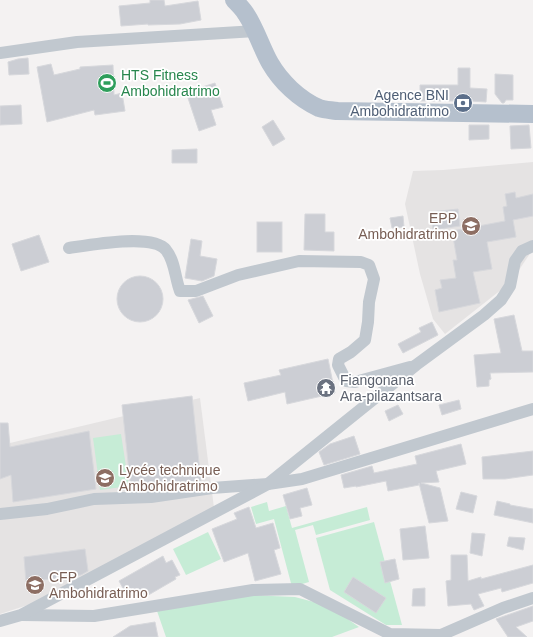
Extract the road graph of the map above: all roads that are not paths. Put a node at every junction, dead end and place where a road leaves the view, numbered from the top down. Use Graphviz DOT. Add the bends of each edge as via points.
graph roads {
  1 [pos="234,0"];
  2 [pos="256,32"];
  3 [pos="0,52"];
  4 [pos="533,114"];
  5 [pos="533,246"];
  6 [pos="69,248"];
  7 [pos="416,365"];
  8 [pos="533,409"];
  9 [pos="268,484"];
  10 [pos="0,514"];
  11 [pos="533,598"];
  12 [pos="21,615"];
  13 [pos="0,621"];
  14 [pos="393,636"];
  15 [pos="441,636"];
  1 -- 2 [label="main road" via="246,12"];
  2 -- 3 [label="street" via="77,42"];
  2 -- 4 [label="main road" via="279,77 309,103 321,108 337,111"];
  5 -- 7 [label="street" via="522,251 515,261 510,286 501,300"];
  6 -- 7 [label="street" via="109,242 151,242 166,249 180,291 196,291 238,275 299,261 362,262 368,265 374,279 365,340 339,359 338,365 346,381 355,382"];
  7 -- 9 [label="street"];
  8 -- 9 [label="street" via="302,478"];
  9 -- 10 [label="street" via="212,488 151,497 94,499 47,509"];
  9 -- 12 [label="street"];
  11 -- 15 [label="street" via="503,608"];
  12 -- 13 [label="street"];
  12 -- 14 [label="street" via="94,616 253,590 300,588"];
  14 -- 15 [label="street"];
}
